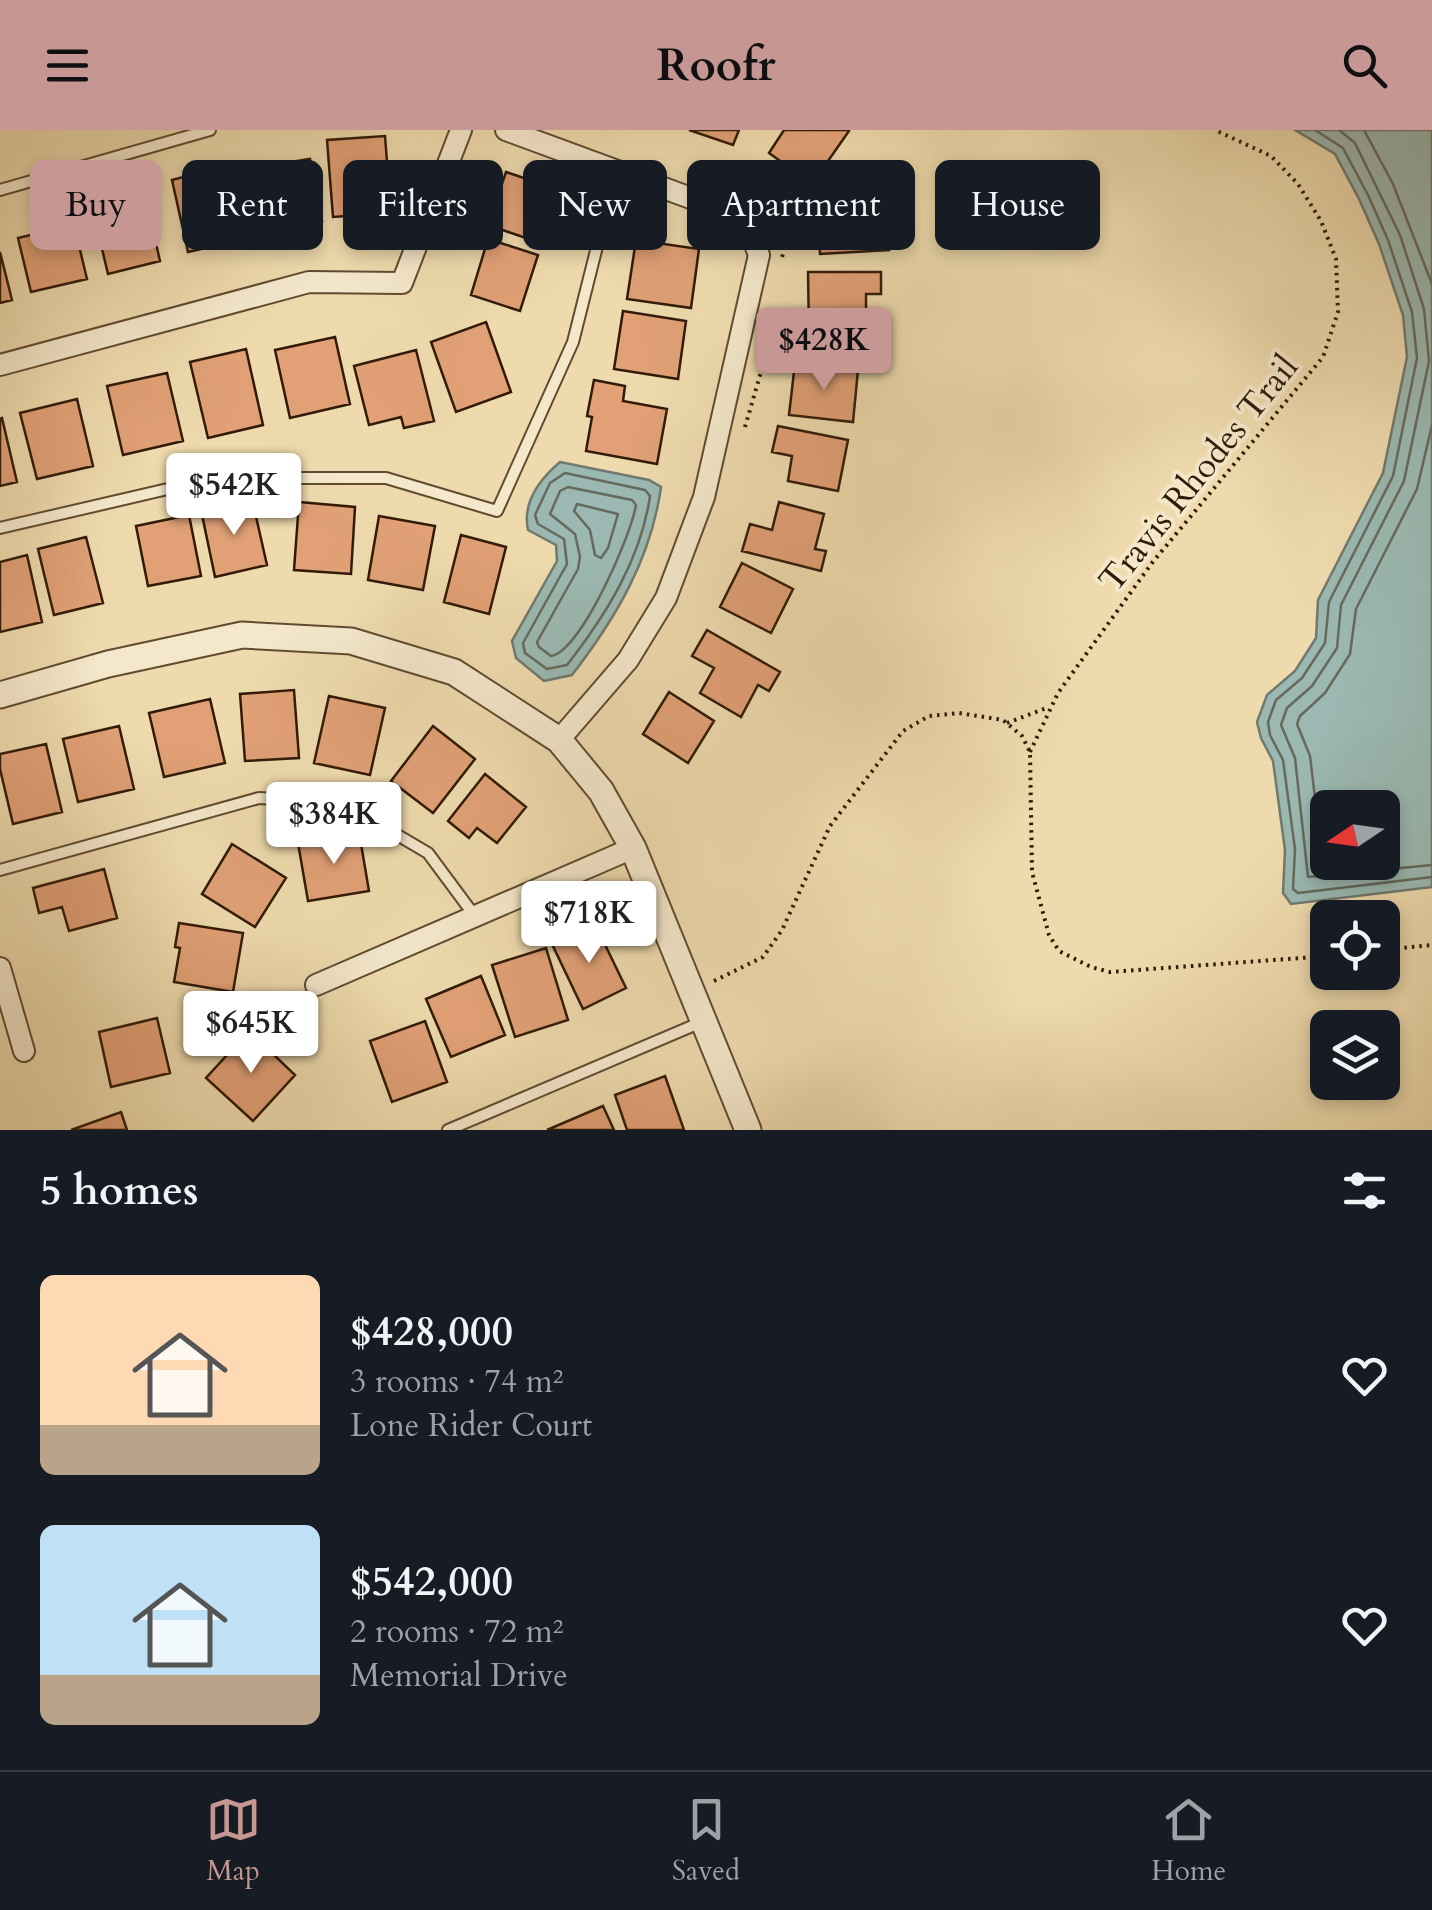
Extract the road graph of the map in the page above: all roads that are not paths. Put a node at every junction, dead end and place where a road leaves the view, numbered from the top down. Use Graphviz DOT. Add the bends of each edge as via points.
graph roads {
  1 [pos="210,130"];
  2 [pos="461,130"];
  3 [pos="506,130"];
  4 [pos="588,160"];
  5 [pos="667,189"];
  6 [pos="0,190"];
  7 [pos="596,250"];
  8 [pos="0,365"];
  9 [pos="0,528"];
  10 [pos="0,695"];
  11 [pos="558,740"];
  12 [pos="633,848"];
  13 [pos="0,870"];
  14 [pos="475,916"];
  15 [pos="0,968"];
  16 [pos="316,985"];
  17 [pos="704,1021"];
  18 [pos="24,1051"];
  19 [pos="448,1130"];
  20 [pos="748,1130"];
  1 -- 6 [label="lane"];
  2 -- 8 [label="street" via="402,283 309,282"];
  3 -- 4 [label="street"];
  5 -- 11 [label="street" via="745,218 759,255 704,497 666,598 628,660"];
  7 -- 9 [label="lane" via="573,342 497,511 386,478 215,478"];
  10 -- 11 [label="street" via="242,635 352,641 454,672"];
  11 -- 12 [label="street" via="601,791"];
  12 -- 14 [label="street"];
  12 -- 17 [label="street"];
  13 -- 14 [label="lane" via="259,798 343,803 428,854"];
  14 -- 16 [label="street"];
  15 -- 18 [label="street"];
  17 -- 19 [label="lane"];
  17 -- 20 [label="street"];
}
